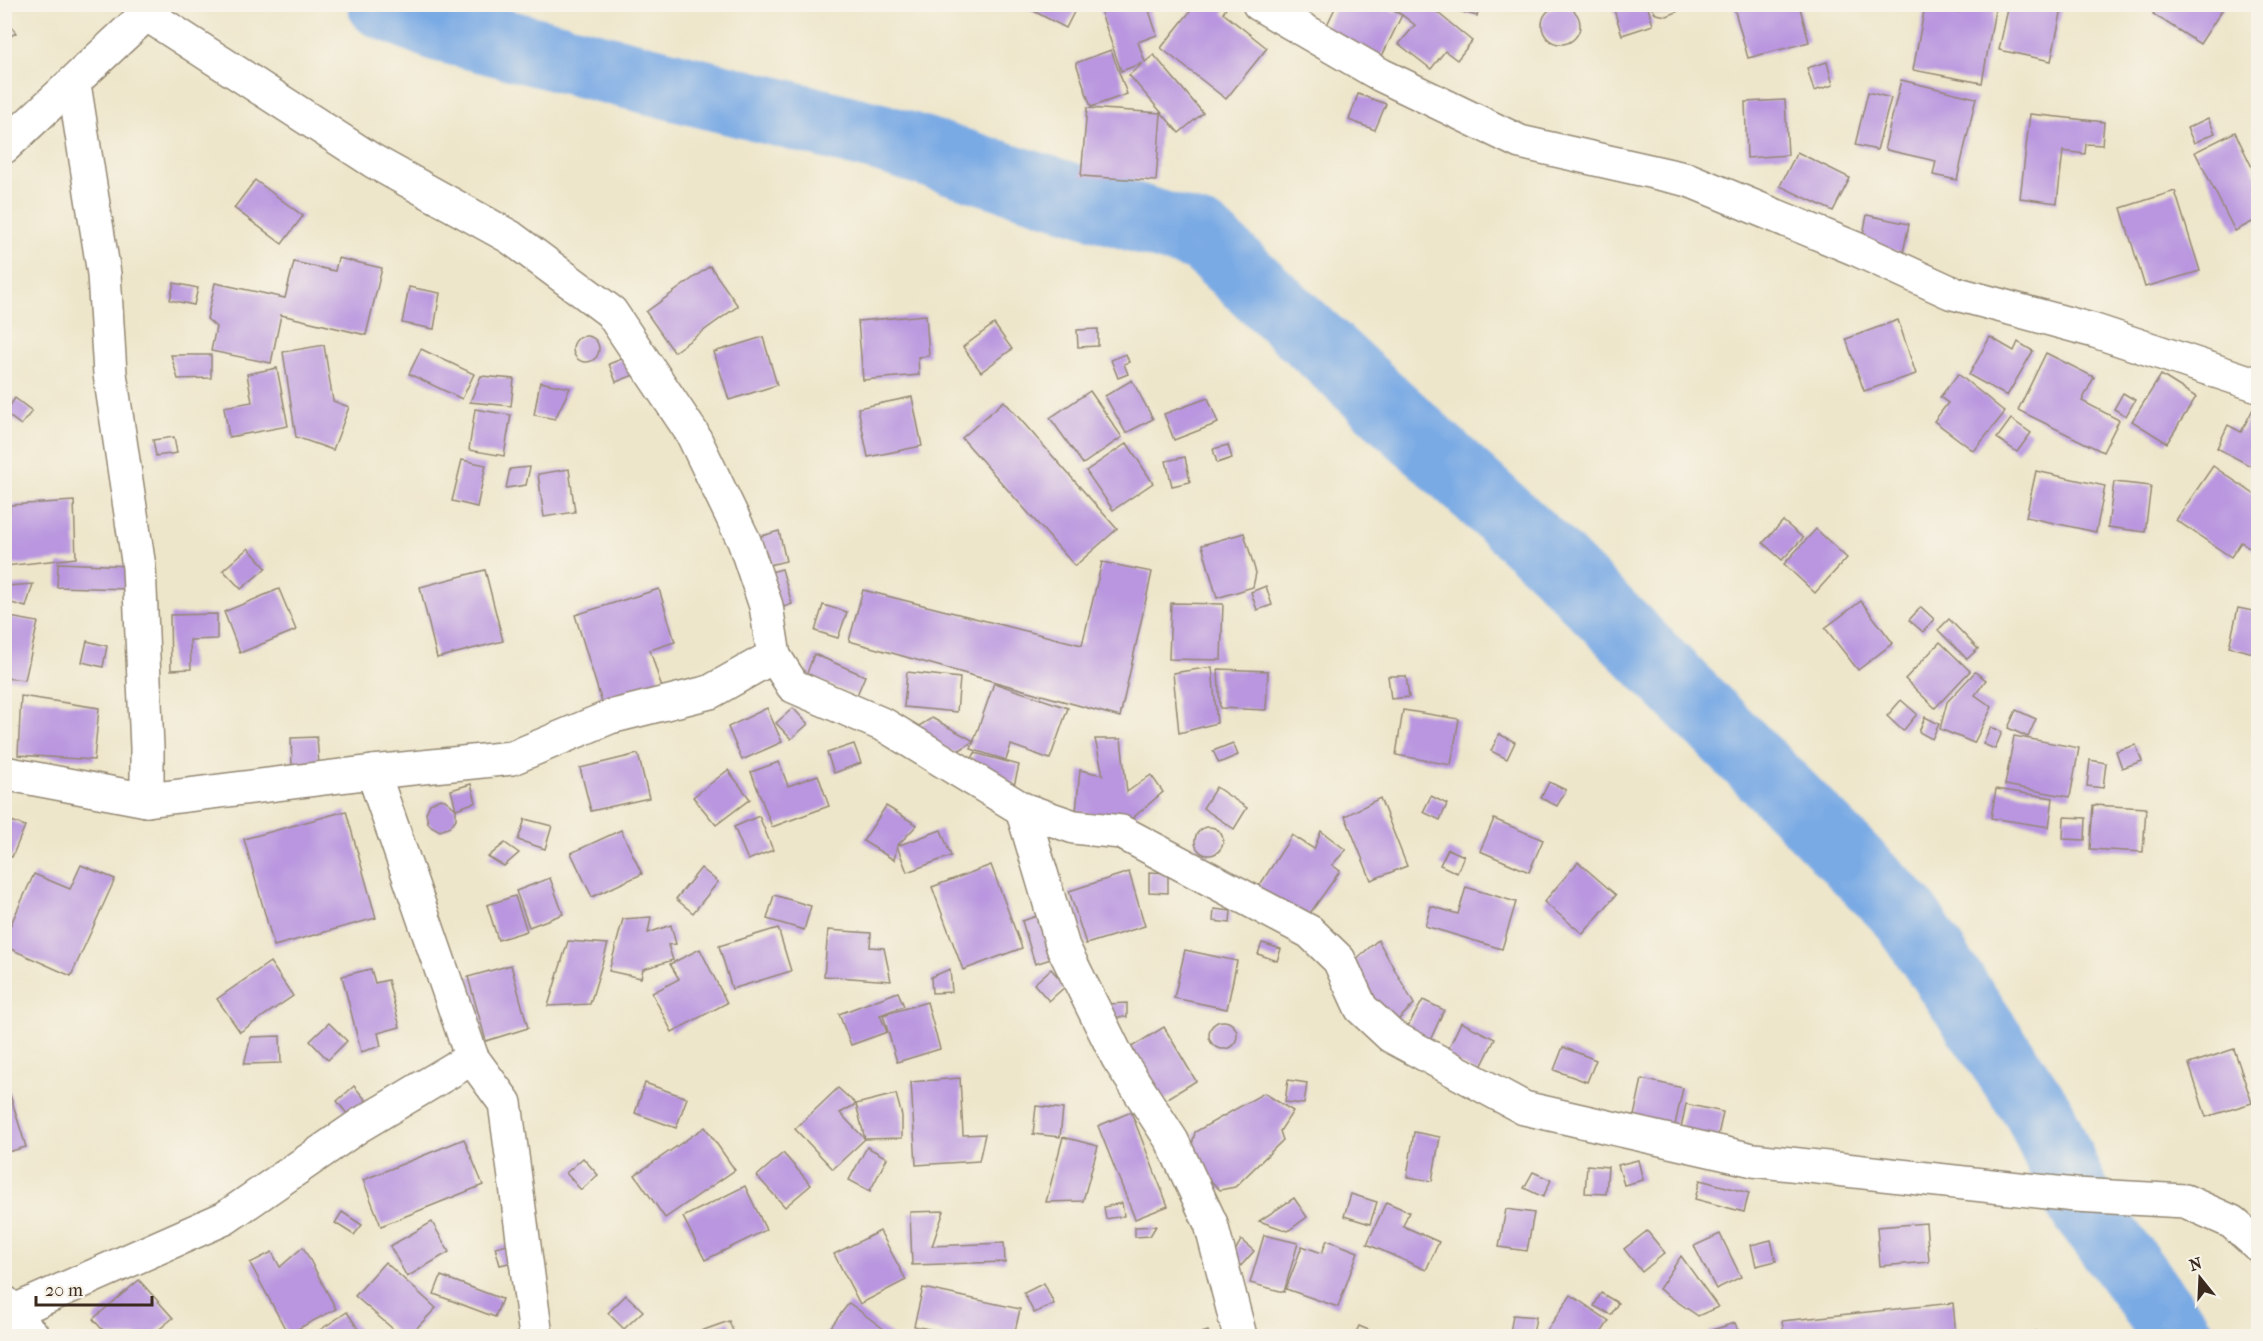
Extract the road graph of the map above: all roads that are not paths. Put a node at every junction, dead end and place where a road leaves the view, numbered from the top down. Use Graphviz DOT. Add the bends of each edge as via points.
graph roads {
  1 [pos="1259,4"];
  2 [pos="151,9"];
  3 [pos="74,84"];
  4 [pos="4,147"];
  5 [pos="2259,385"];
  6 [pos="774,656"];
  7 [pos="373,772"];
  8 [pos="4,773"];
  9 [pos="147,800"];
  10 [pos="1022,809"];
  11 [pos="472,1058"];
  12 [pos="2259,1245"];
  13 [pos="7,1307"];
  14 [pos="33,1336"];
  15 [pos="536,1336"];
  16 [pos="1240,1336"];
  1 -- 5 [label="street" via="1381,75 1520,142 1689,180 1950,292 2094,331"];
  2 -- 3 [label="street"];
  2 -- 6 [label="street" via="373,161 510,237 612,312 692,433 744,541 766,606"];
  3 -- 4 [label="street"];
  3 -- 9 [label="street" via="104,274 110,375 140,567"];
  6 -- 7 [label="street" via="710,692 610,717 512,758"];
  6 -- 10 [label="street" via="794,686 886,726"];
  7 -- 9 [label="street"];
  7 -- 11 [label="street"];
  8 -- 9 [label="street"];
  10 -- 12 [label="street" via="1074,827 1121,832 1310,932 1339,960 1360,1008 1391,1036 1524,1108 1753,1160 2075,1196 2185,1201 2232,1222"];
  10 -- 16 [label="street" via="1063,947 1118,1059 1172,1141 1211,1224"];
  11 -- 13 [label="street" via="360,1125 225,1218"];
  11 -- 15 [label="street" via="505,1103"];
  13 -- 14 [label="street"];
}
